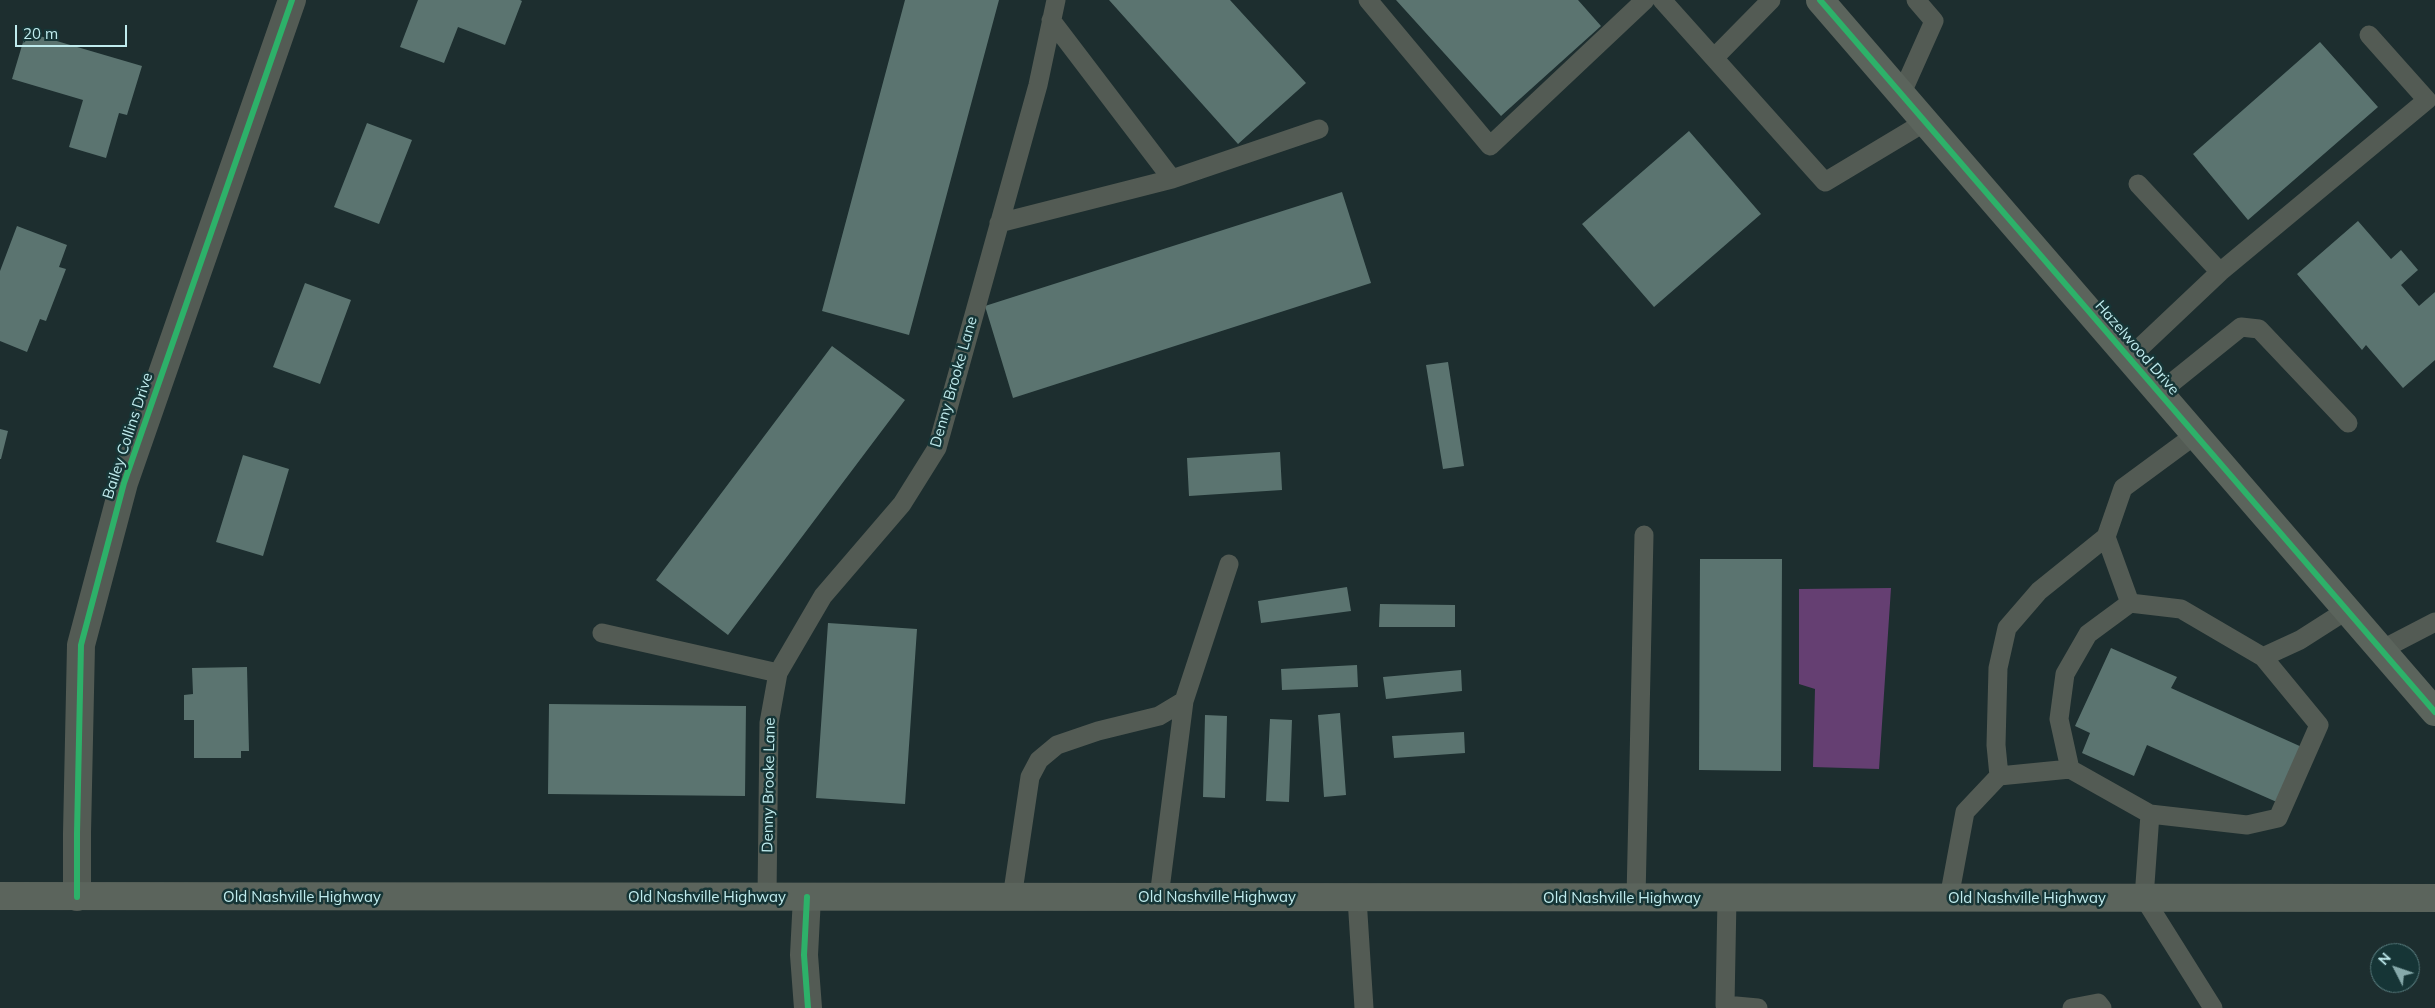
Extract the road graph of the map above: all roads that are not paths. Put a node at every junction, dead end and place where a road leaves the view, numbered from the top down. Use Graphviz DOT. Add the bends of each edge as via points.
graph roads {
  1 [pos="292,0"];
  2 [pos="1056,0"];
  3 [pos="1368,0"];
  4 [pos="1645,0"];
  5 [pos="1662,0"];
  6 [pos="1771,0"];
  7 [pos="1820,0"];
  8 [pos="1916,0"];
  9 [pos="1051,20"];
  10 [pos="2369,35"];
  11 [pos="1714,58"];
  12 [pos="1902,95"];
  13 [pos="1925,122"];
  14 [pos="1319,129"];
  15 [pos="1172,179"];
  16 [pos="2138,184"];
  17 [pos="999,223"];
  18 [pos="2220,272"];
  19 [pos="2129,358"];
  20 [pos="2159,393"];
  21 [pos="2348,422"];
  22 [pos="2195,435"];
  23 [pos="1644,535"];
  24 [pos="2106,538"];
  25 [pos="1229,564"];
  26 [pos="2130,603"];
  27 [pos="2347,610"];
  28 [pos="2435,622"];
  29 [pos="602,633"];
  30 [pos="2382,650"];
  31 [pos="2263,657"];
  32 [pos="778,674"];
  33 [pos="1184,701"];
  34 [pos="2435,712"];
  35 [pos="2070,770"];
  36 [pos="2000,776"];
  37 [pos="2150,814"];
  38 [pos="0,896"];
  39 [pos="77,897"];
  40 [pos="767,897"];
  41 [pos="1159,897"];
  42 [pos="807,898"];
  43 [pos="1012,898"];
  44 [pos="1357,898"];
  45 [pos="1636,898"];
  46 [pos="1727,898"];
  47 [pos="1949,898"];
  48 [pos="2144,898"];
  49 [pos="2435,898"];
  50 [pos="1725,1007"];
  51 [pos="808,1008"];
  52 [pos="1364,1008"];
  53 [pos="1758,1008"];
  54 [pos="2072,1008"];
  55 [pos="2102,1008"];
  56 [pos="2213,1008"];
  1 -- 39 [label="street, Bailey Collins Drive" via="124,483 81,645"];
  2 -- 9 [label="lane, Denny Brooke Lane"];
  3 -- 4 [label="lane" via="1490,146"];
  5 -- 11 [label="lane"];
  6 -- 11 [label="lane"];
  7 -- 12 [label="main road, Hazelwood Drive"];
  8 -- 12 [label="lane" via="1934,21"];
  9 -- 15 [label="lane"];
  9 -- 17 [label="lane, Denny Brooke Lane" via="1038,85"];
  10 -- 18 [label="lane" via="2427,100"];
  11 -- 13 [label="lane" via="1825,182"];
  12 -- 13 [label="main road, Hazelwood Drive"];
  13 -- 19 [label="main road, Hazelwood Drive"];
  14 -- 15 [label="lane"];
  15 -- 17 [label="lane"];
  16 -- 18 [label="lane"];
  17 -- 32 [label="lane, Denny Brooke Lane" via="937,448 902,504 823,596"];
  18 -- 19 [label="lane"];
  19 -- 20 [label="main road, Hazelwood Drive"];
  20 -- 21 [label="lane" via="2241,327 2258,329"];
  20 -- 22 [label="main road, Hazelwood Drive"];
  22 -- 24 [label="lane" via="2123,488"];
  22 -- 27 [label="main road, Hazelwood Drive"];
  23 -- 45 [label="lane"];
  24 -- 26 [label="lane"];
  24 -- 36 [label="lane" via="2039,591 2007,628 1998,668 1996,746"];
  25 -- 33 [label="lane"];
  26 -- 31 [label="lane" via="2181,609"];
  26 -- 35 [label="lane" via="2088,634 2065,674 2059,719"];
  27 -- 30 [label="main road, Hazelwood Drive"];
  27 -- 31 [label="lane" via="2300,640"];
  28 -- 30 [label="lane"];
  29 -- 32 [label="lane"];
  30 -- 34 [label="main road, Hazelwood Drive"];
  31 -- 37 [label="lane" via="2318,726 2278,818 2248,825"];
  32 -- 40 [label="lane, Denny Brooke Lane" via="768,723"];
  33 -- 41 [label="lane"];
  33 -- 43 [label="lane" via="1158,716 1098,731 1057,746 1040,760 1030,777"];
  35 -- 36 [label="lane"];
  35 -- 37 [label="lane"];
  36 -- 47 [label="lane" via="1965,812"];
  37 -- 48 [label="lane"];
  38 -- 39 [label="main road, Old Nashville Highway"];
  39 -- 40 [label="main road, Old Nashville Highway"];
  40 -- 42 [label="main road, Old Nashville Highway"];
  41 -- 43 [label="main road, Old Nashville Highway"];
  41 -- 44 [label="main road, Old Nashville Highway"];
  42 -- 43 [label="main road, Old Nashville Highway"];
  42 -- 51 [label="street" via="804,955"];
  44 -- 45 [label="main road, Old Nashville Highway"];
  44 -- 52 [label="lane"];
  45 -- 46 [label="main road, Old Nashville Highway"];
  46 -- 47 [label="main road, Old Nashville Highway"];
  46 -- 50 [label="lane"];
  47 -- 48 [label="main road, Old Nashville Highway"];
  48 -- 49 [label="main road, Old Nashville Highway"];
  48 -- 56 [label="lane"];
  50 -- 53 [label="lane"];
  54 -- 55 [label="lane" via="2098,1003"];
}
